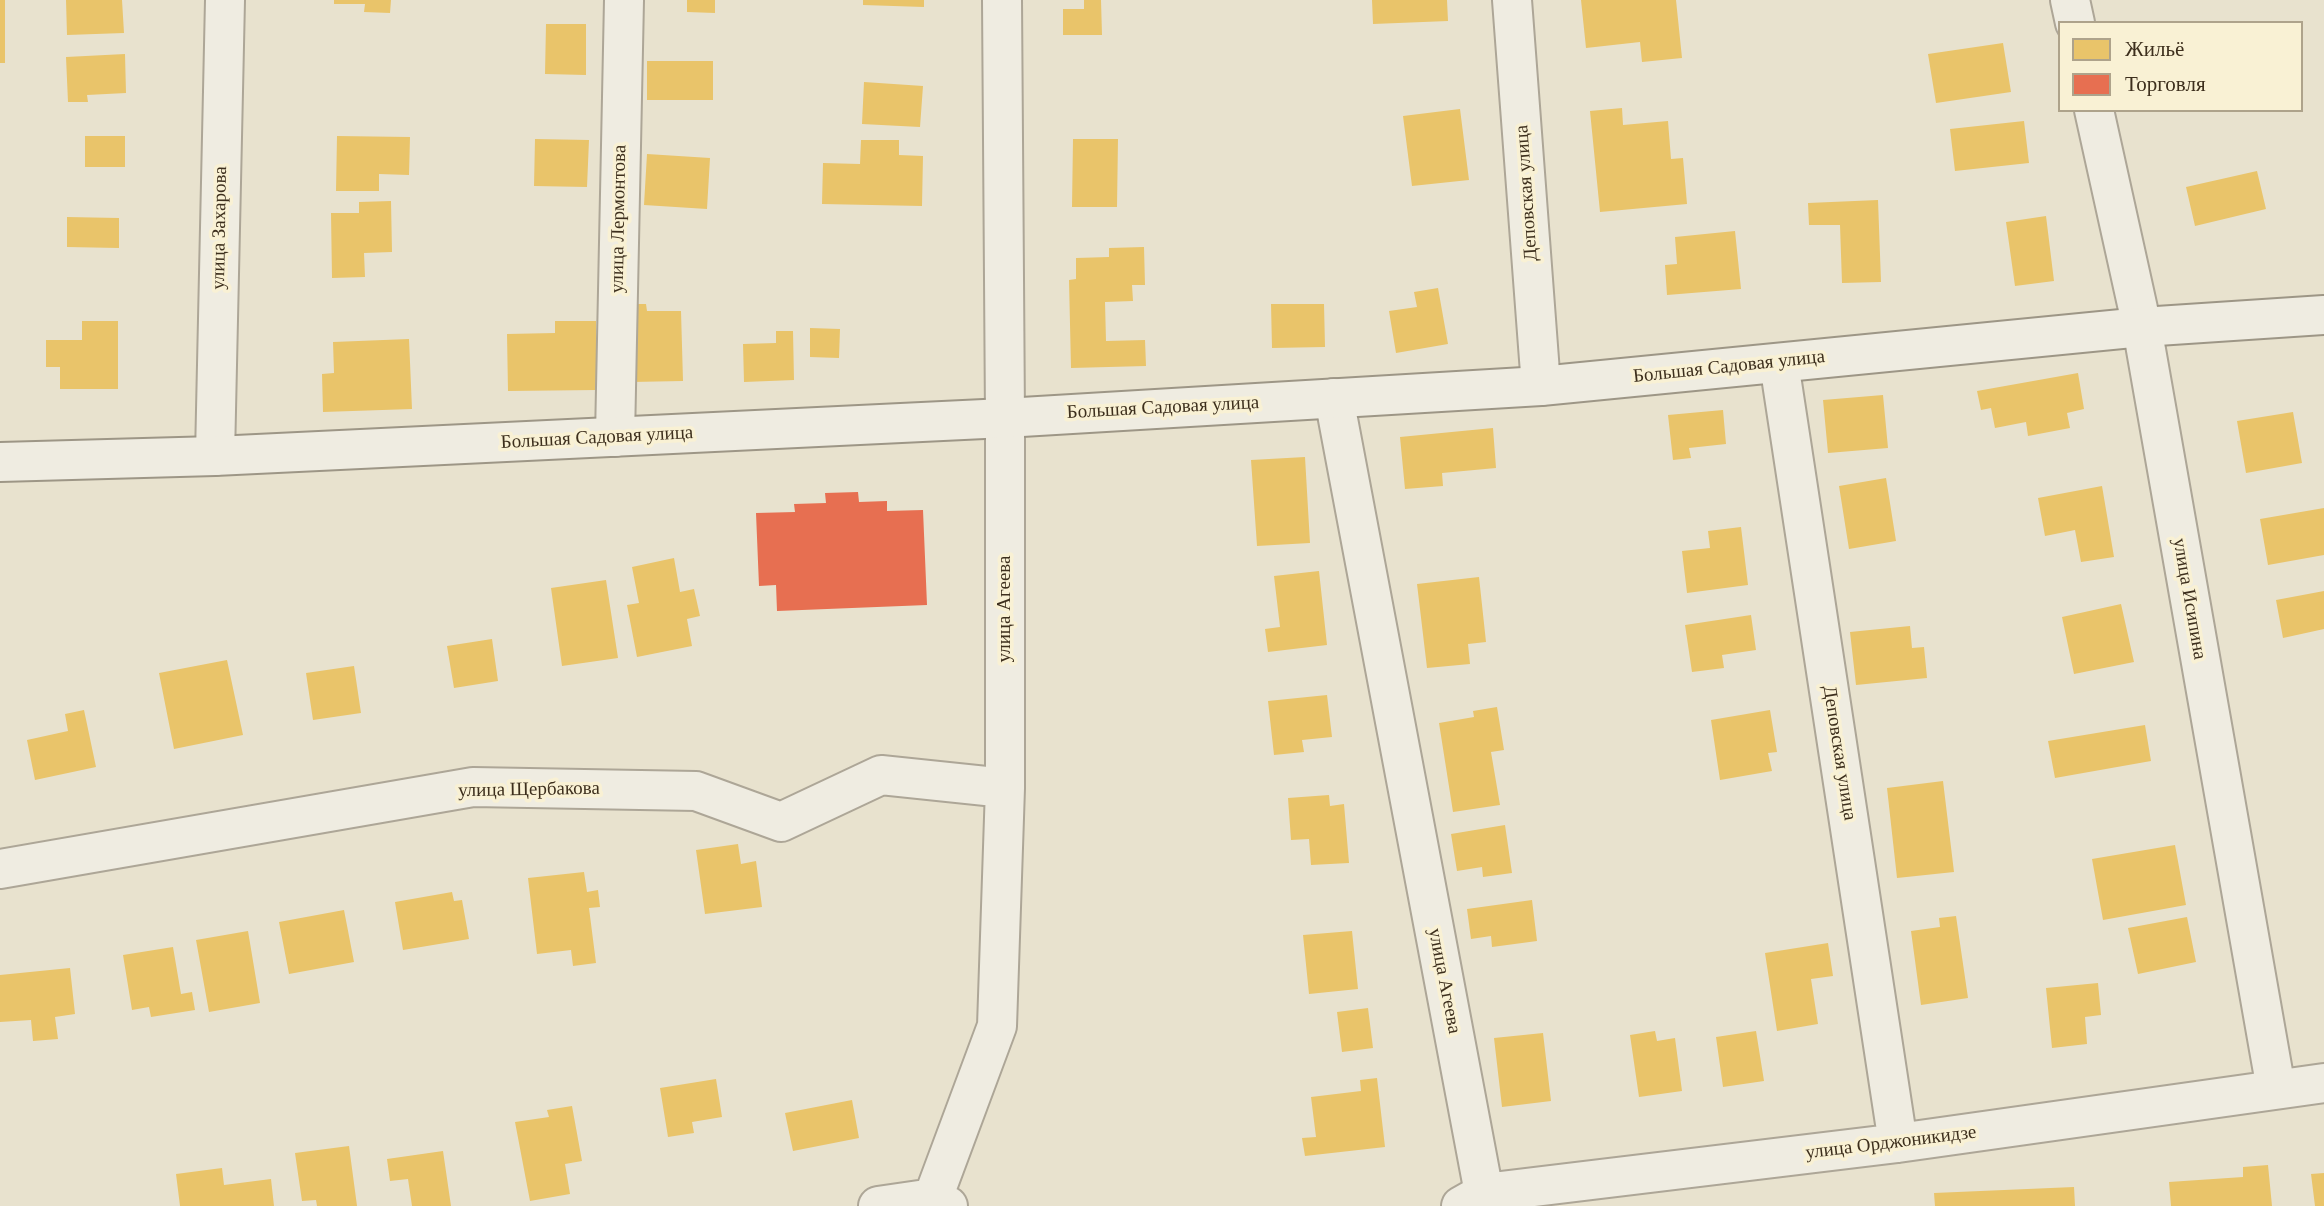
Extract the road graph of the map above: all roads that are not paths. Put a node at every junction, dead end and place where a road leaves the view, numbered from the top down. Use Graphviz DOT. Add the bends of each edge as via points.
graph roads {
  1 [pos="225,0"];
  2 [pos="624,0"];
  3 [pos="1002,0"];
  4 [pos="1512,0"];
  5 [pos="2070,0"];
  6 [pos="2075,21"];
  7 [pos="2094,112"];
  8 [pos="2324,315"];
  9 [pos="2142,327"];
  10 [pos="1779,363"];
  11 [pos="1541,386"];
  12 [pos="1334,398"];
  13 [pos="1005,418"];
  14 [pos="615,437"];
  15 [pos="215,456"];
  16 [pos="0,462"];
  17 [pos="1005,788"];
  18 [pos="0,869"];
  19 [pos="2324,1083"];
  20 [pos="2276,1089"];
  21 [pos="1898,1143"];
  22 [pos="1472,1199"];
  23 [pos="937,1203"];
  24 [pos="878,1206"];
  1 -- 15 [label="street, улица Захарова"];
  2 -- 14 [label="street, улица Лермонтова"];
  3 -- 13 [label="street, улица Агеева"];
  4 -- 11 [label="street, Деповская улица"];
  5 -- 6 [label="street"];
  7 -- 9 [label="street, улица Исипина"];
  8 -- 9 [label="street, Большая Садовая улица"];
  9 -- 10 [label="street, Большая Садовая улица"];
  9 -- 20 [label="street, улица Исипина"];
  10 -- 11 [label="street, Большая Садовая улица"];
  10 -- 21 [label="street, Деповская улица"];
  11 -- 12 [label="street, Большая Садовая улица"];
  12 -- 13 [label="street, Большая Садовая улица"];
  12 -- 22 [label="street, улица Агеева"];
  13 -- 14 [label="street, Большая Садовая улица"];
  13 -- 17 [label="street, улица Агеева"];
  14 -- 15 [label="street, Большая Садовая улица"];
  15 -- 16 [label="street, Большая Садовая улица"];
  17 -- 18 [label="street, улица Щербакова" via="881,775 781,822 696,791 472,787"];
  17 -- 23 [label="street, улица Агеева" via="997,1026"];
  19 -- 20 [label="street, улица Орджоникидзе"];
  20 -- 21 [label="street, улица Орджоникидзе"];
  21 -- 22 [label="street, улица Орджоникидзе"];
  23 -- 24 [label="street"];
}
